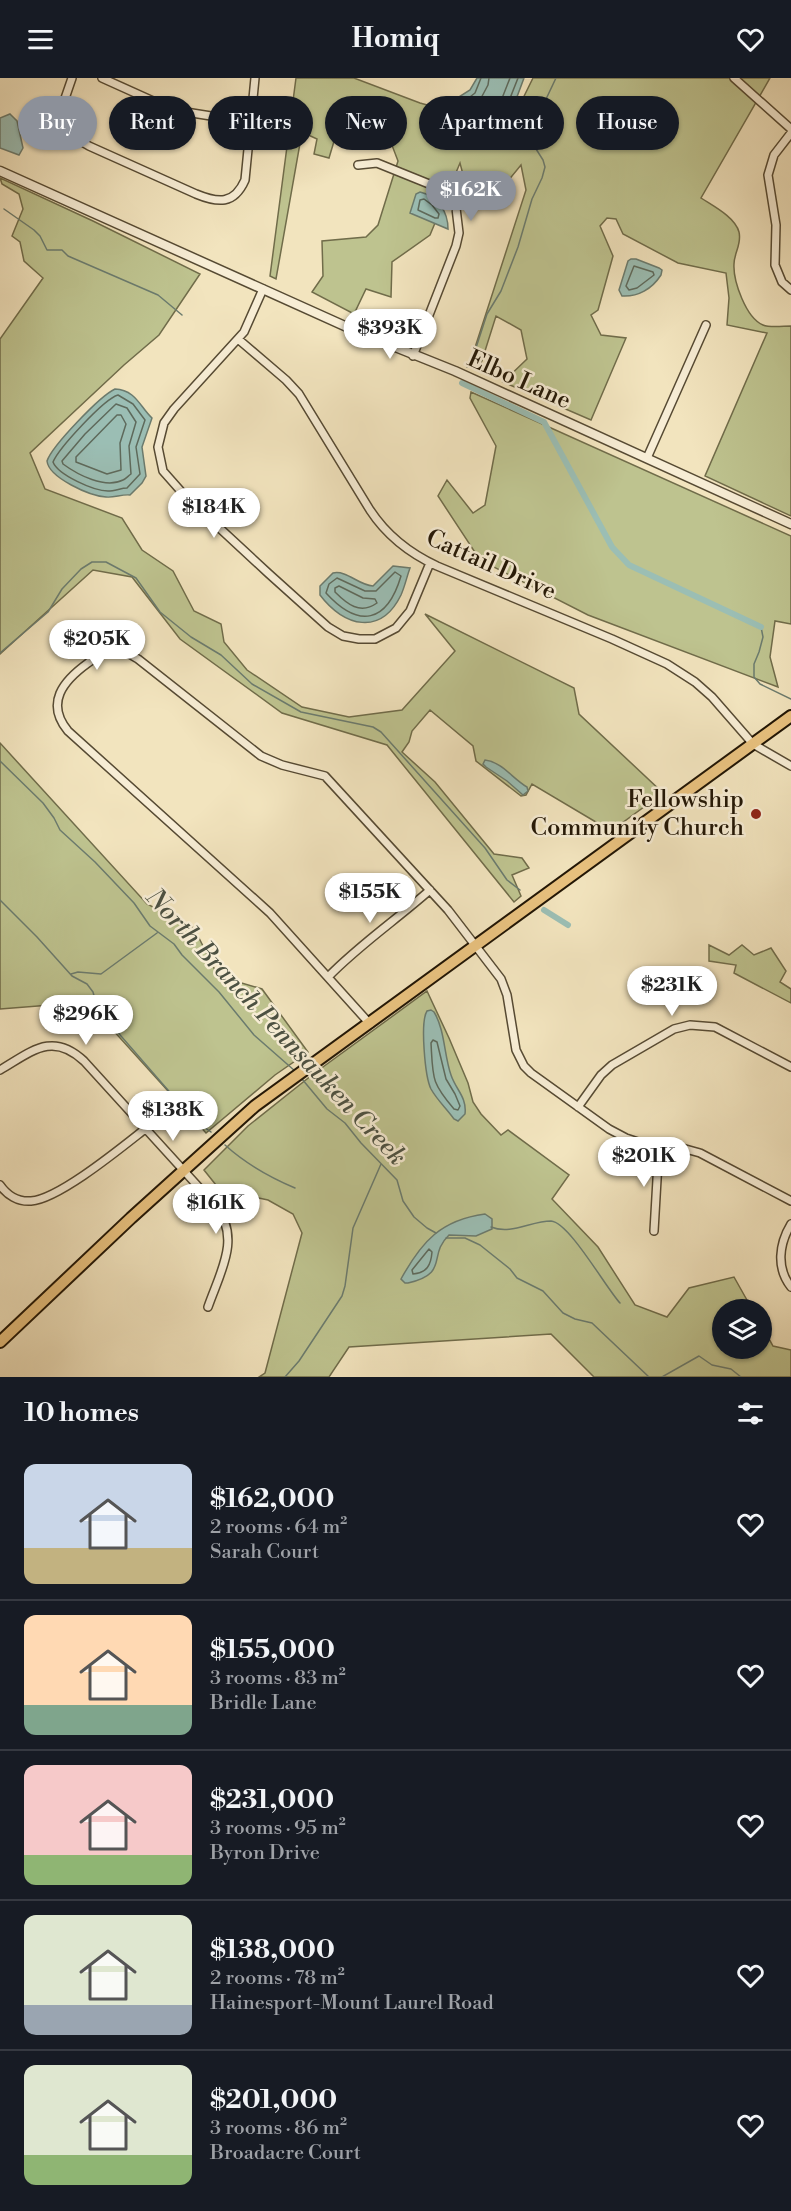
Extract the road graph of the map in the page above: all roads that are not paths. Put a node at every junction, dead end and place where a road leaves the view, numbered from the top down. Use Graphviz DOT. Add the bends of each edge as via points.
graph roads {
  1 [pos="72,78"];
  2 [pos="102,78"];
  3 [pos="255,78"];
  4 [pos="734,78"];
  5 [pos="253,96"];
  6 [pos="208,116"];
  7 [pos="791,131"];
  8 [pos="248,150"];
  9 [pos="358,165"];
  10 [pos="0,171"];
  11 [pos="263,289"];
  12 [pos="791,290"];
  13 [pos="706,324"];
  14 [pos="238,339"];
  15 [pos="413,356"];
  16 [pos="647,458"];
  17 [pos="791,524"];
  18 [pos="430,563"];
  19 [pos="791,716"];
  20 [pos="753,744"];
  21 [pos="791,766"];
  22 [pos="430,891"];
  23 [pos="476,946"];
  24 [pos="328,977"];
  25 [pos="370,1024"];
  26 [pos="791,1067"];
  27 [pos="0,1070"];
  28 [pos="578,1107"];
  29 [pos="145,1129"];
  30 [pos="659,1145"];
  31 [pos="183,1171"];
  32 [pos="0,1185"];
  33 [pos="791,1201"];
  34 [pos="791,1224"];
  35 [pos="654,1231"];
  36 [pos="791,1287"];
  37 [pos="208,1307"];
  38 [pos="0,1342"];
  1 -- 8 [label="street" via="61,110 70,135 208,199 227,199 242,187"];
  2 -- 6 [label="street" via="173,110"];
  3 -- 5 [label="street"];
  4 -- 7 [label="street"];
  7 -- 12 [label="street" via="774,155 768,176 776,225 775,265 779,277"];
  9 -- 15 [label="street" via="377,163 439,188 456,208 456,246"];
  10 -- 11 [label="street, Elbo Lane"];
  11 -- 14 [label="street" via="251,320"];
  11 -- 15 [label="street, Elbo Lane"];
  13 -- 16 [label="street"];
  14 -- 18 [label="street, Cattail Drive" via="299,394 383,528"];
  14 -- 18 [label="street" via="164,423 158,455 173,484 343,636 375,639 396,628 410,610"];
  15 -- 16 [label="street, Elbo Lane" via="455,371"];
  16 -- 17 [label="street, Elbo Lane"];
  18 -- 20 [label="street, Cattail Drive" via="667,664 712,697"];
  19 -- 20 [label="main road"];
  20 -- 21 [label="street, Cattail Drive"];
  20 -- 23 [label="main road"];
  22 -- 23 [label="street"];
  22 -- 24 [label="street" via="356,949"];
  22 -- 24 [label="street" via="325,776 261,756 131,654 111,650 78,670 61,688 57,703 59,718 68,731 270,913"];
  23 -- 25 [label="main road"];
  23 -- 28 [label="street" via="501,979 520,1059 531,1073"];
  24 -- 25 [label="street"];
  25 -- 31 [label="main road" via="237,1122"];
  26 -- 28 [label="street" via="715,1027 690,1025 674,1029 612,1065"];
  27 -- 29 [label="street" via="41,1047 63,1046 84,1061"];
  28 -- 30 [label="street" via="626,1138"];
  29 -- 31 [label="street"];
  29 -- 32 [label="street" via="44,1198 22,1201"];
  30 -- 33 [label="street" via="700,1153"];
  30 -- 35 [label="street"];
  31 -- 37 [label="street" via="220,1210 229,1231 227,1252"];
  31 -- 38 [label="main road"];
  34 -- 36 [label="street" via="780,1254"];
}
